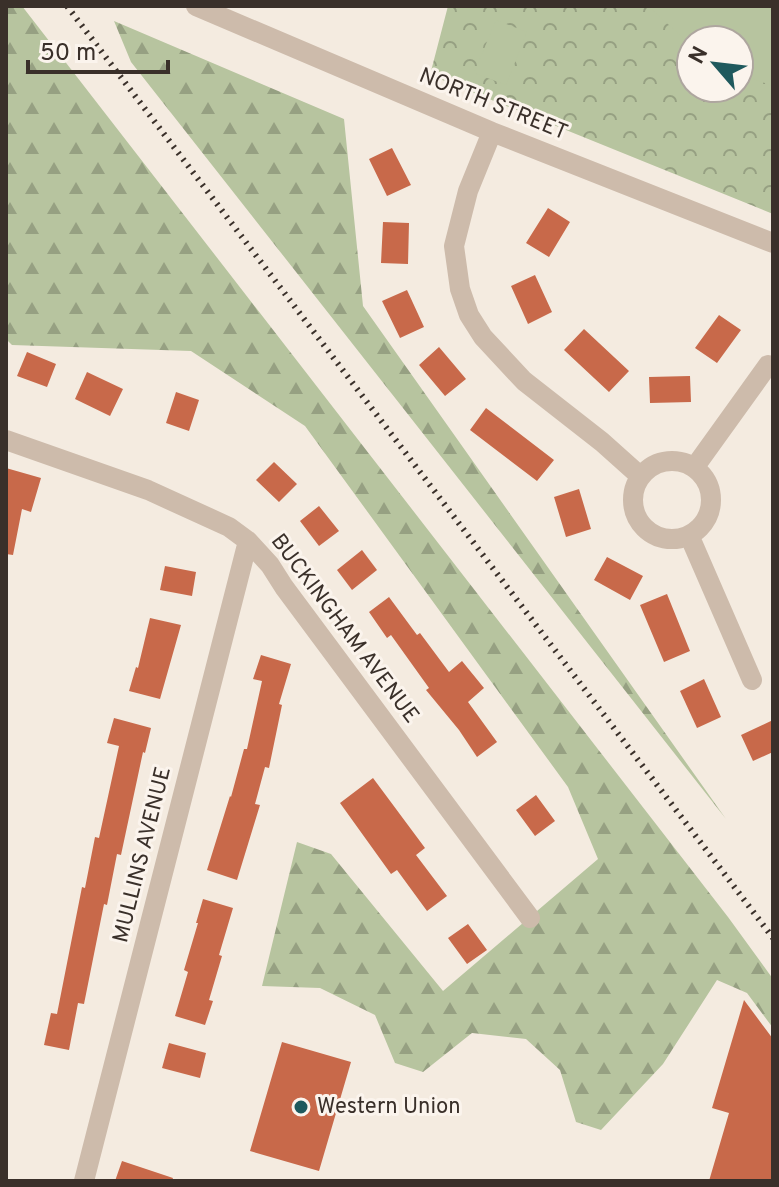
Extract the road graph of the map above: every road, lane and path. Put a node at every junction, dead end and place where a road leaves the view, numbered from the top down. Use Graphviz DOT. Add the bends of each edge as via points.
graph roads {
  1 [pos="196,6"];
  2 [pos="492,132"];
  3 [pos="773,243"];
  4 [pos="768,365"];
  5 [pos="6,440"];
  6 [pos="694,468"];
  7 [pos="640,476"];
  8 [pos="689,535"];
  9 [pos="248,541"];
  10 [pos="752,680"];
  11 [pos="530,918"];
  12 [pos="84,1181"];
  1 -- 2 [label="street, NORTH STREET"];
  2 -- 3 [label="street, NORTH STREET"];
  2 -- 7 [label="street" via="468,191 454,246 469,315 524,381"];
  4 -- 6 [label="street"];
  5 -- 9 [label="street, BUCKINGHAM AVENUE" via="148,490"];
  6 -- 7 [label="street" via="674,460"];
  6 -- 8 [label="street" via="706,479 711,504 700,527"];
  7 -- 8 [label="street" via="632,498 638,520 667,539"];
  8 -- 10 [label="street"];
  9 -- 11 [label="street, BUCKINGHAM AVENUE"];
  9 -- 12 [label="street, MULLINS AVENUE"];
}
